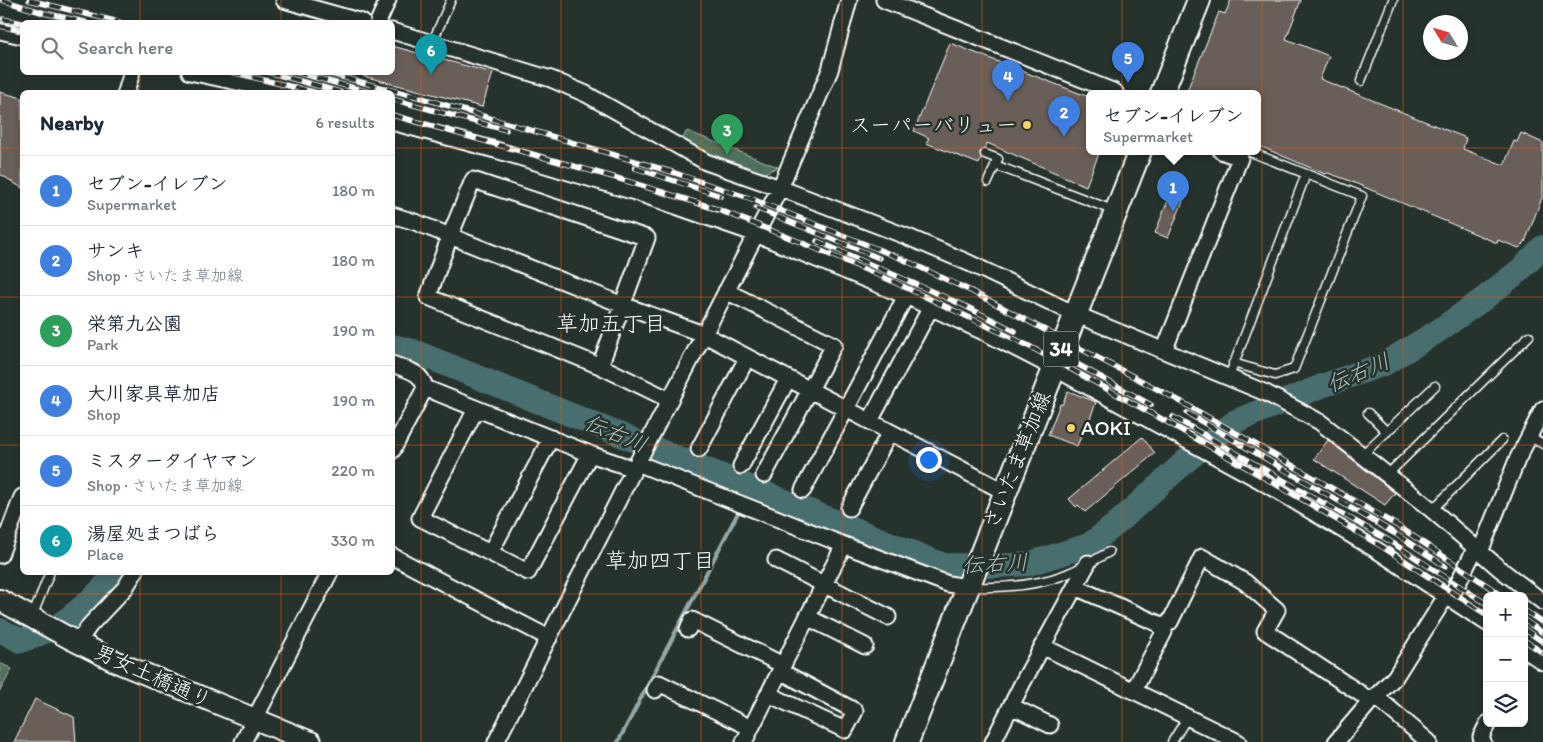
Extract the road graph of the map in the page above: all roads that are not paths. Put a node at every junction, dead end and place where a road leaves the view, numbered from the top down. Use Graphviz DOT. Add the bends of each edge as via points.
graph roads {
  1 [pos="284,0"];
  2 [pos="388,0"];
  3 [pos="451,0"];
  4 [pos="849,0"];
  5 [pos="884,0"];
  6 [pos="1199,0"];
  7 [pos="1393,0"];
  8 [pos="355,20"];
  9 [pos="379,20"];
  10 [pos="0,31"];
  11 [pos="395,32"];
  12 [pos="20,36"];
  13 [pos="432,43"];
  14 [pos="131,75"];
  15 [pos="204,75"];
  16 [pos="1361,81"];
  17 [pos="127,90"];
  18 [pos="275,90"];
  19 [pos="1110,90"];
  20 [pos="1163,90"];
  21 [pos="395,123"];
  22 [pos="985,154"];
  23 [pos="1138,155"];
  24 [pos="1243,155"];
  25 [pos="1250,155"];
  26 [pos="995,165"];
  27 [pos="1306,174"];
  28 [pos="988,182"];
  29 [pos="780,188"];
  30 [pos="1116,211"];
  31 [pos="395,216"];
  32 [pos="756,234"];
  33 [pos="450,236"];
  34 [pos="726,291"];
  35 [pos="906,296"];
  36 [pos="623,305"];
  37 [pos="930,307"];
  38 [pos="1075,314"];
  39 [pos="703,334"];
  40 [pos="1529,336"];
  41 [pos="1164,351"];
  42 [pos="747,358"];
  43 [pos="395,365"];
  44 [pos="600,366"];
  45 [pos="1054,368"];
  46 [pos="1231,370"];
  47 [pos="788,378"];
  48 [pos="1435,386"];
  49 [pos="424,388"];
  50 [pos="810,390"];
  51 [pos="670,400"];
  52 [pos="846,408"];
  53 [pos="1543,408"];
  54 [pos="476,409"];
  55 [pos="1368,413"];
  56 [pos="870,421"];
  57 [pos="890,432"];
  58 [pos="1386,432"];
  59 [pos="1529,436"];
  60 [pos="551,438"];
  61 [pos="1502,440"];
  62 [pos="395,443"];
  63 [pos="1543,444"];
  64 [pos="699,449"];
  65 [pos="590,454"];
  66 [pos="1362,455"];
  67 [pos="637,464"];
  68 [pos="741,466"];
  69 [pos="764,474"];
  70 [pos="1387,475"];
  71 [pos="803,490"];
  72 [pos="1005,492"];
  73 [pos="20,502"];
  74 [pos="849,508"];
  75 [pos="1432,510"];
  76 [pos="844,545"];
  77 [pos="1478,550"];
  78 [pos="1109,552"];
  79 [pos="490,553"];
  80 [pos="0,555"];
  81 [pos="395,558"];
  82 [pos="776,560"];
  83 [pos="1088,563"];
  84 [pos="49,575"];
  85 [pos="133,575"];
  86 [pos="328,575"];
  87 [pos="823,584"];
  88 [pos="967,587"];
  89 [pos="1075,587"];
  90 [pos="1448,598"];
  91 [pos="0,600"];
  92 [pos="1543,602"];
  93 [pos="32,616"];
  94 [pos="807,617"];
  95 [pos="888,617"];
  96 [pos="1483,620"];
  97 [pos="1162,628"];
  98 [pos="688,629"];
  99 [pos="549,638"];
  100 [pos="74,640"];
  101 [pos="865,646"];
  102 [pos="1042,646"];
  103 [pos="1528,654"];
  104 [pos="1543,662"];
  105 [pos="782,668"];
  106 [pos="655,690"];
  107 [pos="1134,690"];
  108 [pos="768,694"];
  109 [pos="1373,699"];
  110 [pos="1011,706"];
  111 [pos="1186,718"];
  112 [pos="255,719"];
  113 [pos="1050,725"];
  114 [pos="1486,727"];
  115 [pos="751,728"];
  116 [pos="998,741"];
  117 [pos="243,742"];
  118 [pos="311,742"];
  119 [pos="496,742"];
  120 [pos="744,742"];
  121 [pos="907,742"];
  122 [pos="1172,742"];
  123 [pos="1238,742"];
  124 [pos="1336,742"];
  125 [pos="1429,742"];
  126 [pos="1483,742"];
  1 -- 8 [label="street"];
  2 -- 9 [label="street"];
  3 -- 13 [label="lane"];
  4 -- 29 [label="street" via="830,70"];
  5 -- 19 [label="street"];
  6 -- 20 [label="main road"];
  7 -- 16 [label="lane"];
  10 -- 12 [label="street"];
  11 -- 13 [label="street"];
  13 -- 29 [label="street" via="552,79 586,94 706,162"];
  14 -- 17 [label="street"];
  15 -- 18 [label="street"];
  21 -- 32 [label="street" via="638,193"];
  22 -- 26 [label="lane" via="998,160"];
  23 -- 30 [label="main road, さいたま草加線 / 34"];
  24 -- 41 [label="street"];
  25 -- 27 [label="lane"];
  26 -- 28 [label="lane"];
  26 -- 30 [label="lane"];
  27 -- 46 [label="lane"];
  27 -- 46 [label="lane" via="1362,196 1294,369 1275,375"];
  29 -- 32 [label="street"];
  29 -- 38 [label="street" via="968,263"];
  30 -- 38 [label="main road, さいたま草加線 / 34"];
  31 -- 33 [label="street"];
  32 -- 34 [label="street"];
  32 -- 35 [label="street"];
  33 -- 36 [label="street"];
  33 -- 36 [label="street" via="473,180 647,238"];
  33 -- 44 [label="street" via="428,297"];
  34 -- 39 [label="street"];
  34 -- 50 [label="street" via="834,345"];
  35 -- 37 [label="street"];
  35 -- 52 [label="street"];
  36 -- 39 [label="street"];
  36 -- 44 [label="street"];
  37 -- 45 [label="street"];
  37 -- 56 [label="street"];
  38 -- 41 [label="street"];
  38 -- 45 [label="main road, さいたま草加線 / 34"];
  39 -- 42 [label="street"];
  39 -- 51 [label="street"];
  40 -- 70 [label="lane"];
  41 -- 46 [label="street"];
  42 -- 47 [label="street"];
  42 -- 64 [label="street"];
  43 -- 49 [label="street" via="418,375"];
  44 -- 51 [label="street"];
  45 -- 72 [label="main road, さいたま草加線 / 34"];
  45 -- 90 [label="street" via="1187,442 1212,460 1314,512"];
  46 -- 66 [label="street" via="1320,422"];
  47 -- 50 [label="street"];
  47 -- 68 [label="street"];
  48 -- 58 [label="lane"];
  49 -- 54 [label="street"];
  49 -- 62 [label="street"];
  50 -- 52 [label="street"];
  50 -- 69 [label="street"];
  51 -- 67 [label="street"];
  52 -- 56 [label="street"];
  52 -- 71 [label="street"];
  53 -- 59 [label="street"];
  54 -- 60 [label="street"];
  54 -- 79 [label="street" via="420,518"];
  55 -- 58 [label="lane"];
  56 -- 57 [label="street"];
  57 -- 72 [label="street"];
  57 -- 74 [label="street"];
  58 -- 66 [label="lane"];
  59 -- 63 [label="lane"];
  59 -- 77 [label="street"];
  60 -- 65 [label="street"];
  60 -- 79 [label="street"];
  61 -- 75 [label="lane"];
  65 -- 67 [label="street"];
  65 -- 79 [label="street" via="528,572"];
  66 -- 70 [label="street"];
  67 -- 76 [label="street"];
  67 -- 99 [label="street"];
  70 -- 75 [label="street"];
  72 -- 88 [label="main road, さいたま草加線 / 34"];
  73 -- 80 [label="street"];
  75 -- 77 [label="street"];
  76 -- 87 [label="street"];
  76 -- 88 [label="street" via="948,584"];
  77 -- 90 [label="street"];
  77 -- 92 [label="street"];
  78 -- 83 [label="lane"];
  81 -- 99 [label="street"];
  82 -- 87 [label="street"];
  83 -- 88 [label="lane" via="1042,582"];
  83 -- 89 [label="street"];
  84 -- 93 [label="lane"];
  85 -- 100 [label="street" via="125,588"];
  86 -- 112 [label="street"];
  87 -- 94 [label="street"];
  87 -- 95 [label="street"];
  88 -- 121 [label="main road, さいたま草加線 / 34"];
  89 -- 97 [label="street"];
  89 -- 102 [label="street"];
  90 -- 96 [label="street"];
  90 -- 109 [label="street" via="1395,677"];
  91 -- 93 [label="street, 男女土橋通り"];
  93 -- 100 [label="street, 男女土橋通り"];
  94 -- 101 [label="street"];
  94 -- 105 [label="street"];
  97 -- 107 [label="street" via="1164,632"];
  97 -- 109 [label="street" via="1170,622 1202,557 1245,582 1277,610 1265,631"];
  98 -- 105 [label="street" via="692,620"];
  99 -- 119 [label="street"];
  100 -- 112 [label="street, 男女土橋通り" via="121,664"];
  102 -- 107 [label="street"];
  102 -- 110 [label="street"];
  103 -- 104 [label="street"];
  105 -- 108 [label="street"];
  105 -- 108 [label="street" via="855,711 845,730"];
  106 -- 115 [label="street" via="659,683"];
  107 -- 111 [label="street"];
  108 -- 115 [label="street"];
  109 -- 124 [label="street"];
  109 -- 125 [label="street"];
  110 -- 113 [label="street"];
  110 -- 116 [label="street"];
  111 -- 122 [label="lane"];
  111 -- 123 [label="street"];
  112 -- 117 [label="street"];
  112 -- 118 [label="street, 男女土橋通り"];
  114 -- 126 [label="street" via="1480,737"];
  115 -- 120 [label="street"];
}
